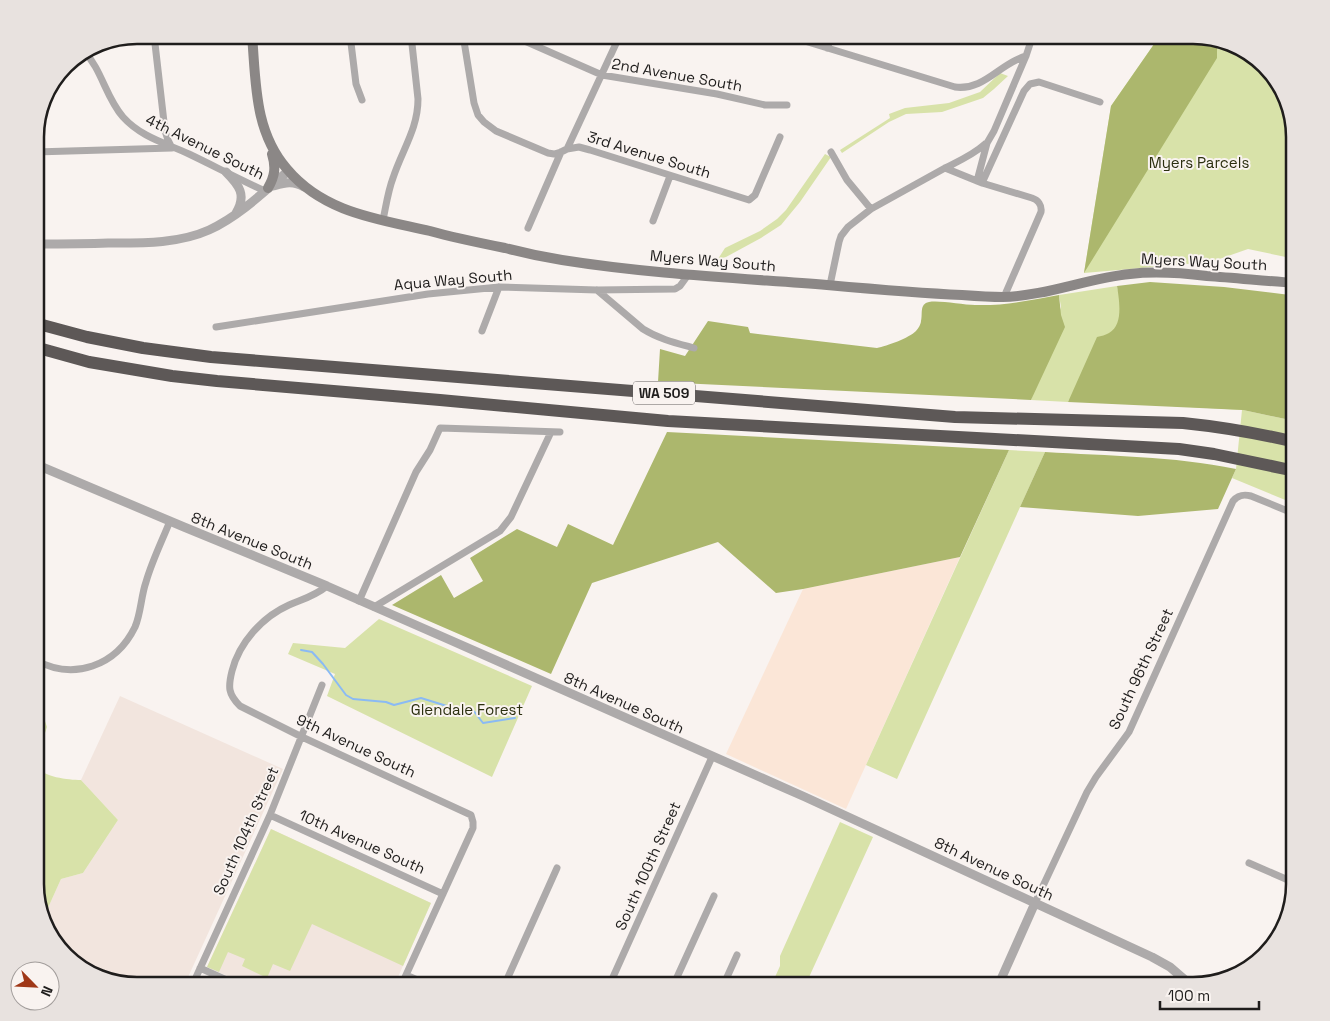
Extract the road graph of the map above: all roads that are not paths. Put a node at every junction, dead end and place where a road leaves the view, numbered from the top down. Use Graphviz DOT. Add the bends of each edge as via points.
graph roads {
  1 [pos="155,44"];
  2 [pos="253,44"];
  3 [pos="351,44"];
  4 [pos="413,44"];
  5 [pos="465,44"];
  6 [pos="531,44"];
  7 [pos="616,44"];
  8 [pos="814,44"];
  9 [pos="829,44"];
  10 [pos="1030,44"];
  11 [pos="827,48"];
  12 [pos="1026,56"];
  13 [pos="88,57"];
  14 [pos="602,75"];
  15 [pos="362,100"];
  16 [pos="1100,102"];
  17 [pos="787,105"];
  18 [pos="780,137"];
  19 [pos="986,143"];
  20 [pos="270,145"];
  21 [pos="172,148"];
  22 [pos="564,150"];
  23 [pos="44,152"];
  24 [pos="831,152"];
  25 [pos="945,168"];
  26 [pos="288,171"];
  27 [pos="226,172"];
  28 [pos="670,176"];
  29 [pos="979,182"];
  30 [pos="266,190"];
  31 [pos="311,191"];
  32 [pos="872,209"];
  33 [pos="233,217"];
  34 [pos="383,220"];
  35 [pos="653,221"];
  36 [pos="528,228"];
  37 [pos="44,244"];
  38 [pos="688,275"];
  39 [pos="1286,282"];
  40 [pos="830,285"];
  41 [pos="499,287"];
  42 [pos="598,290"];
  43 [pos="1004,297"];
  44 [pos="44,325"];
  45 [pos="216,327"];
  46 [pos="482,331"];
  47 [pos="44,344"];
  48 [pos="694,348"];
  49 [pos="44,350"];
  50 [pos="121,367"];
  51 [pos="551,432"];
  52 [pos="560,432"];
  53 [pos="1286,440"];
  54 [pos="44,468"];
  55 [pos="1286,470"];
  56 [pos="1286,510"];
  57 [pos="170,521"];
  58 [pos="327,586"];
  59 [pos="359,601"];
  60 [pos="374,607"];
  61 [pos="44,664"];
  62 [pos="322,685"];
  63 [pos="302,737"];
  64 [pos="712,757"];
  65 [pos="270,815"];
  66 [pos="1249,863"];
  67 [pos="557,868"];
  68 [pos="1286,879"];
  69 [pos="443,894"];
  70 [pos="714,896"];
  71 [pos="1035,903"];
  72 [pos="737,955"];
  73 [pos="200,968"];
  74 [pos="406,975"];
  75 [pos="196,977"];
  76 [pos="220,977"];
  77 [pos="410,977"];
  78 [pos="508,977"];
  79 [pos="613,977"];
  80 [pos="677,977"];
  81 [pos="727,977"];
  82 [pos="1002,977"];
  83 [pos="1182,977"];
  1 -- 21 [label="street" via="164,131"];
  2 -- 20 [label="main road, Myers Way South" via="261,117"];
  3 -- 15 [label="street" via="356,84"];
  4 -- 34 [label="street" via="418,110 393,177"];
  5 -- 22 [label="street, 3rd Avenue South" via="478,115 496,131 540,151 548,154"];
  6 -- 14 [label="street, 2nd Avenue South"];
  7 -- 14 [label="street"];
  8 -- 11 [label="street"];
  9 -- 11 [label="street"];
  10 -- 12 [label="street"];
  11 -- 12 [label="street" via="962,88 980,83"];
  12 -- 19 [label="street"];
  13 -- 21 [label="street, 4th Avenue South" via="122,116 145,135"];
  14 -- 17 [label="street, 2nd Avenue South" via="765,105"];
  14 -- 22 [label="street"];
  16 -- 29 [label="street" via="1039,82 1030,84"];
  18 -- 28 [label="street, 3rd Avenue South" via="753,198 747,200"];
  19 -- 25 [label="street" via="977,152"];
  19 -- 29 [label="street"];
  20 -- 26 [label="main road, Myers Way South"];
  20 -- 30 [label="main road" via="275,171"];
  21 -- 23 [label="street"];
  21 -- 27 [label="street, 4th Avenue South"];
  22 -- 28 [label="street, 3rd Avenue South" via="590,150"];
  22 -- 36 [label="street"];
  24 -- 32 [label="street" via="847,180"];
  25 -- 29 [label="street"];
  25 -- 32 [label="street"];
  26 -- 30 [label="street"];
  26 -- 31 [label="main road, Myers Way South"];
  27 -- 30 [label="street, 4th Avenue South"];
  27 -- 33 [label="street" via="239,187 242,198"];
  28 -- 35 [label="street"];
  29 -- 43 [label="street" via="1032,198 1040,204 1041,212"];
  30 -- 31 [label="street" via="291,182"];
  30 -- 33 [label="street"];
  31 -- 34 [label="main road, Myers Way South" via="345,210"];
  32 -- 40 [label="street" via="848,226 841,236"];
  33 -- 37 [label="street" via="201,233 177,240"];
  34 -- 38 [label="main road, Myers Way South" via="559,260"];
  38 -- 40 [label="main road, Myers Way South"];
  38 -- 42 [label="street, Aqua Way South" via="675,289"];
  39 -- 43 [label="main road, Myers Way South" via="1142,272"];
  40 -- 43 [label="main road, Myers Way South"];
  41 -- 42 [label="street, Aqua Way South"];
  41 -- 45 [label="street, Aqua Way South" via="428,294"];
  41 -- 46 [label="street"];
  42 -- 48 [label="street" via="643,330"];
  44 -- 53 [label="highway, WA 509" via="135,347 211,357 955,417 1183,423"];
  47 -- 50 [label="highway, WA 509"];
  49 -- 50 [label="highway"];
  50 -- 55 [label="highway, WA 509" via="208,380 668,421 1179,449"];
  51 -- 52 [label="street"];
  51 -- 59 [label="street" via="440,428 416,472"];
  51 -- 60 [label="street" via="511,517 500,531"];
  54 -- 57 [label="street, 8th Avenue South"];
  56 -- 71 [label="street, South 96th Street" via="1245,495 1233,501 1129,732 1087,792"];
  57 -- 58 [label="street, 8th Avenue South"];
  57 -- 61 [label="street" via="151,566 138,617 124,646 103,663 76,670 58,669"];
  58 -- 59 [label="street, 8th Avenue South"];
  58 -- 63 [label="street, 9th Avenue South" via="286,606 254,630 240,651 229,681 229,690 240,706"];
  59 -- 60 [label="street, 8th Avenue South"];
  60 -- 64 [label="street, 8th Avenue South"];
  62 -- 63 [label="street, South 104th Street"];
  63 -- 65 [label="street, South 104th Street"];
  63 -- 69 [label="street, 9th Avenue South" via="471,815 473,828"];
  64 -- 71 [label="street, 8th Avenue South"];
  64 -- 79 [label="street, South 100th Street"];
  65 -- 69 [label="street, 10th Avenue South"];
  65 -- 73 [label="street, South 104th Street"];
  66 -- 68 [label="street"];
  67 -- 78 [label="street"];
  69 -- 74 [label="street"];
  70 -- 80 [label="street"];
  71 -- 82 [label="street, South 96th Street"];
  71 -- 83 [label="street, 8th Avenue South" via="1152,957"];
  72 -- 81 [label="street"];
  73 -- 75 [label="street, South 104th Street"];
  73 -- 76 [label="street"];
  74 -- 77 [label="street"];
}
